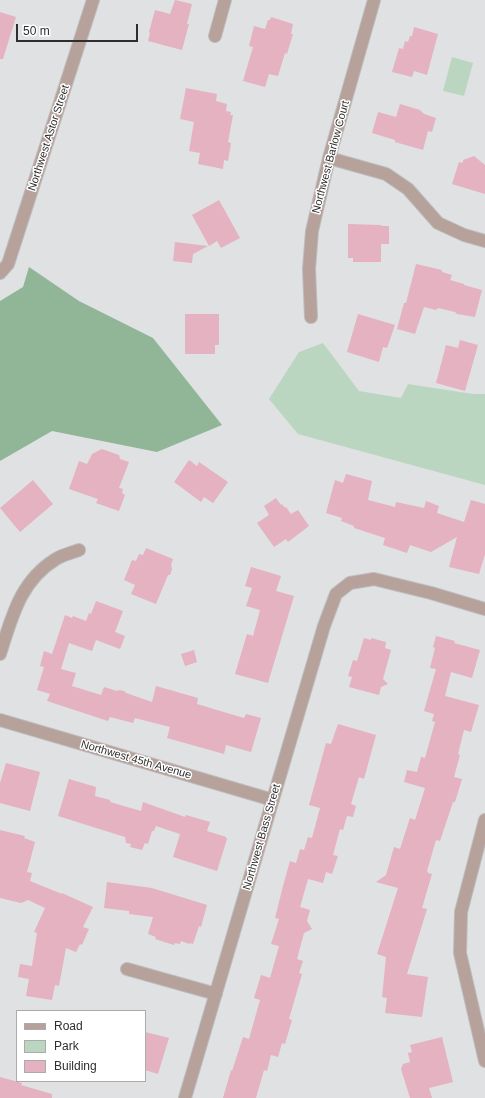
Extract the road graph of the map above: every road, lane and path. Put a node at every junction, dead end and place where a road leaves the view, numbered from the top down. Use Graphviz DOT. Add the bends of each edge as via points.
graph roads {
  1 [pos="93,0"];
  2 [pos="225,0"];
  3 [pos="374,0"];
  4 [pos="215,36"];
  5 [pos="329,158"];
  6 [pos="485,241"];
  7 [pos="0,273"];
  8 [pos="311,317"];
  9 [pos="79,550"];
  10 [pos="485,609"];
  11 [pos="0,654"];
  12 [pos="0,720"];
  13 [pos="273,800"];
  14 [pos="485,820"];
  15 [pos="482,839"];
  16 [pos="127,969"];
  17 [pos="216,994"];
  18 [pos="485,1060"];
  19 [pos="185,1098"];
  1 -- 7 [label="street, Northwest Astor Street" via="8,264"];
  2 -- 4 [label="street"];
  3 -- 5 [label="street, Northwest Barlow Court"];
  5 -- 6 [label="street" via="386,174 408,189 438,223"];
  5 -- 8 [label="street, Northwest Barlow Court" via="312,231 308,269"];
  9 -- 11 [label="street" via="57,558 37,573 17,603"];
  10 -- 13 [label="street, Northwest Bass Street" via="374,579 350,583 336,594 324,626"];
  12 -- 13 [label="street, Northwest 45th Avenue"];
  13 -- 17 [label="street, Northwest Bass Street"];
  14 -- 15 [label="street"];
  15 -- 18 [label="street" via="461,912 460,953"];
  16 -- 17 [label="street"];
  17 -- 19 [label="street, Northwest Bass Street"];
}
